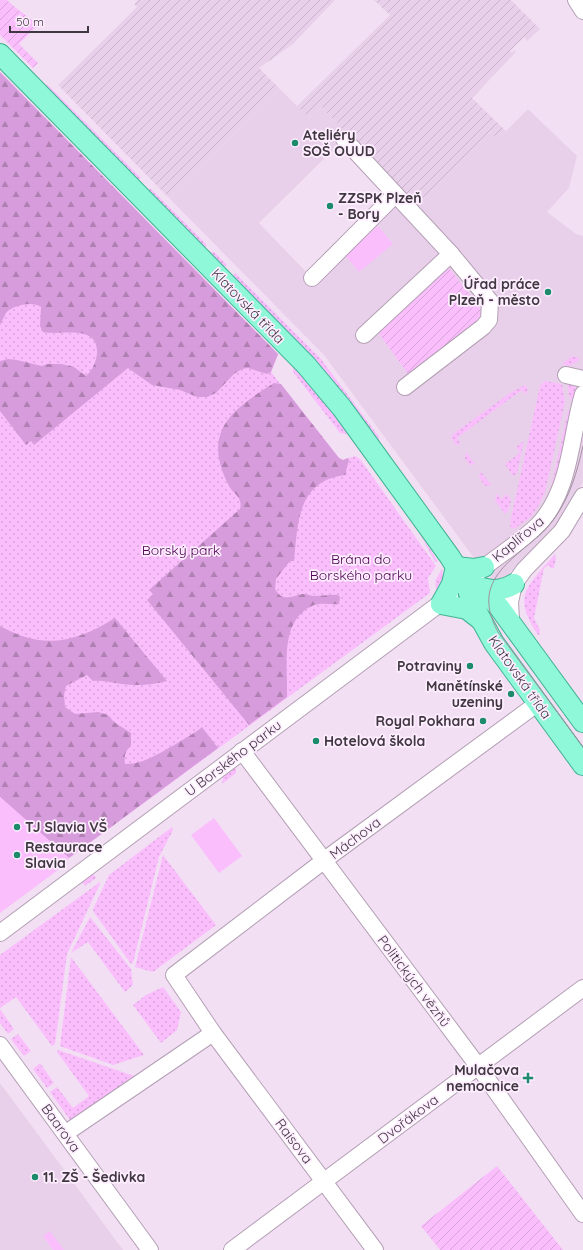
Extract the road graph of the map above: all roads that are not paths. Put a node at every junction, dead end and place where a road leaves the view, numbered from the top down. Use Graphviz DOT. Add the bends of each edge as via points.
graph roads {
  1 [pos="576,0"];
  2 [pos="583,11"];
  3 [pos="0,54"];
  4 [pos="344,139"];
  5 [pos="395,195"];
  6 [pos="451,254"];
  7 [pos="312,278"];
  8 [pos="364,335"];
  9 [pos="566,375"];
  10 [pos="583,379"];
  11 [pos="405,387"];
  12 [pos="583,394"];
  13 [pos="583,496"];
  14 [pos="484,567"];
  15 [pos="461,575"];
  16 [pos="514,584"];
  17 [pos="440,604"];
  18 [pos="511,620"];
  19 [pos="482,621"];
  20 [pos="538,703"];
  21 [pos="583,722"];
  22 [pos="242,751"];
  23 [pos="583,765"];
  24 [pos="324,861"];
  25 [pos="0,933"];
  26 [pos="174,975"];
  27 [pos="583,988"];
  28 [pos="213,1033"];
  29 [pos="0,1045"];
  30 [pos="478,1066"];
  31 [pos="66,1133"];
  32 [pos="324,1182"];
  33 [pos="583,1214"];
  34 [pos="150,1250"];
  35 [pos="232,1250"];
  36 [pos="375,1250"];
  1 -- 2 [label="street"];
  3 -- 15 [label="main road, Klatovská třída" via="318,378 407,496"];
  4 -- 5 [label="street"];
  5 -- 6 [label="street"];
  5 -- 7 [label="street"];
  6 -- 8 [label="street"];
  6 -- 11 [label="street" via="490,301 489,320"];
  9 -- 10 [label="street"];
  12 -- 14 [label="street, Kaplířova" via="561,486 551,508 537,526"];
  13 -- 16 [label="street, Kaplířova" via="565,526"];
  14 -- 15 [label="main road"];
  15 -- 16 [label="main road" via="496,591"];
  15 -- 17 [label="main road"];
  15 -- 18 [label="main road, Klatovská třída" via="495,602"];
  15 -- 19 [label="main road, Klatovská třída"];
  16 -- 18 [label="street, Klatovská třída" via="510,602"];
  17 -- 19 [label="main road" via="467,609"];
  17 -- 22 [label="street, U Borského parku"];
  18 -- 21 [label="main road, Klatovská třída"];
  19 -- 20 [label="main road, Klatovská třída" via="494,643"];
  20 -- 23 [label="main road, Klatovská třída"];
  20 -- 24 [label="street, Máchova"];
  22 -- 24 [label="street, Politických vězňů"];
  22 -- 25 [label="street, U Borského parku"];
  24 -- 26 [label="street, Máchova"];
  24 -- 30 [label="street, Politických vězňů"];
  26 -- 28 [label="street, Raisova"];
  27 -- 30 [label="street, Dvořákova"];
  28 -- 31 [label="street"];
  28 -- 32 [label="street, Raisova"];
  29 -- 31 [label="street, Baarova"];
  30 -- 32 [label="street, Dvořákova"];
  30 -- 33 [label="street, Politických vězňů"];
  31 -- 34 [label="street, Baarova"];
  32 -- 35 [label="street, Dvořákova"];
  32 -- 36 [label="street, Raisova"];
}
